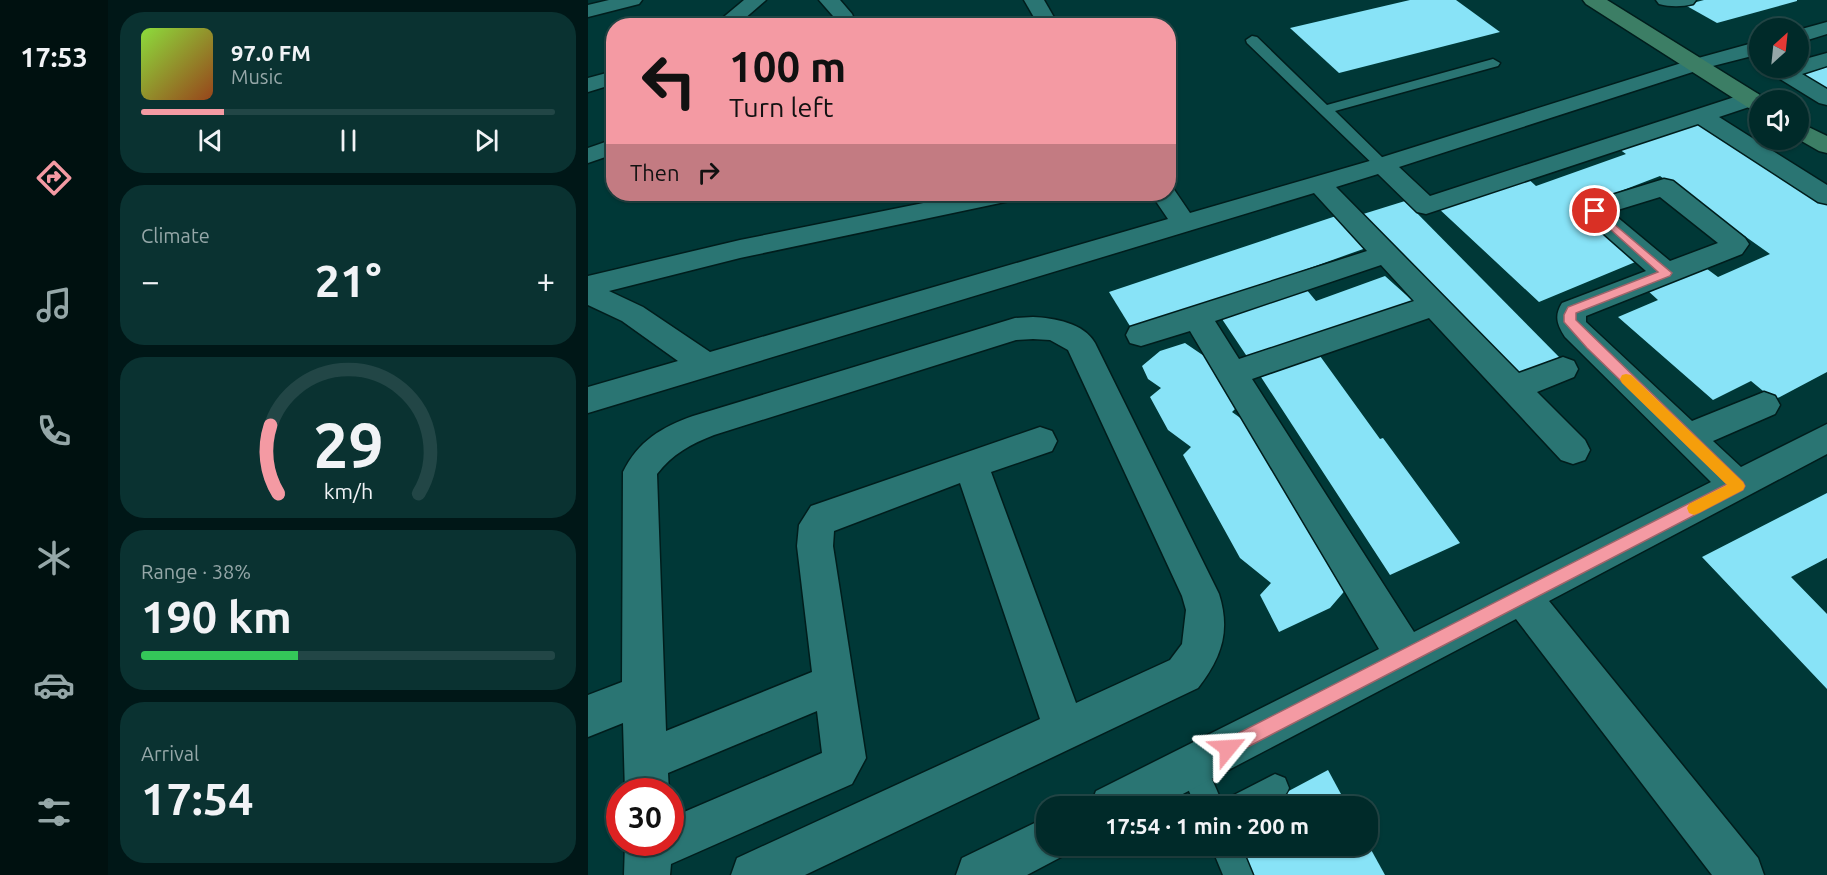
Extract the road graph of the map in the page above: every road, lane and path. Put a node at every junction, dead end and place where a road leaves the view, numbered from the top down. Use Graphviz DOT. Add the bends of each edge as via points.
graph roads {
  1 [pos="632,0"];
  2 [pos="756,0"];
  3 [pos="829,0"];
  4 [pos="1034,0"];
  5 [pos="1593,0"];
  6 [pos="1666,0"];
  7 [pos="1686,0"];
  8 [pos="588,11"];
  9 [pos="733,18"];
  10 [pos="844,18"];
  11 [pos="1044,18"];
  12 [pos="1827,28"];
  13 [pos="1809,34"];
  14 [pos="1252,40"];
  15 [pos="1749,50"];
  16 [pos="1809,50"];
  17 [pos="1827,59"];
  18 [pos="1493,63"];
  19 [pos="1698,64"];
  20 [pos="606,79"];
  21 [pos="588,85"];
  22 [pos="1749,98"];
  23 [pos="1827,98"];
  24 [pos="1749,103"];
  25 [pos="1324,110"];
  26 [pos="1700,115"];
  27 [pos="1809,135"];
  28 [pos="1827,146"];
  29 [pos="606,149"];
  30 [pos="588,156"];
  31 [pos="1382,165"];
  32 [pos="1319,184"];
  33 [pos="1827,196"];
  34 [pos="947,201"];
  35 [pos="1169,201"];
  36 [pos="1184,223"];
  37 [pos="1386,254"];
  38 [pos="1666,273"];
  39 [pos="588,286"];
  40 [pos="588,295"];
  41 [pos="1434,305"];
  42 [pos="1201,317"];
  43 [pos="1141,335"];
  44 [pos="706,365"];
  45 [pos="1563,369"];
  46 [pos="1231,374"];
  47 [pos="1513,388"];
  48 [pos="588,400"];
  49 [pos="1764,405"];
  50 [pos="1686,438"];
  51 [pos="1040,441"];
  52 [pos="1822,447"];
  53 [pos="1573,450"];
  54 [pos="971,465"];
  55 [pos="1738,486"];
  56 [pos="1522,597"];
  57 [pos="1406,656"];
  58 [pos="835,683"];
  59 [pos="643,694"];
  60 [pos="588,716"];
  61 [pos="1065,731"];
  62 [pos="1192,766"];
  63 [pos="646,776"];
  64 [pos="1275,788"];
  65 [pos="1133,796"];
  66 [pos="1205,796"];
  67 [pos="1260,796"];
  68 [pos="684,838"];
  69 [pos="1036,846"];
  70 [pos="1230,856"];
  71 [pos="754,875"];
  72 [pos="979,875"];
  73 [pos="1238,875"];
  74 [pos="1741,875"];
  1 -- 8 [label="street"];
  2 -- 9 [label="street"];
  3 -- 10 [label="street"];
  4 -- 11 [label="street"];
  5 -- 19 [label="street"];
  6 -- 7 [label="street"];
  12 -- 13 [label="street"];
  14 -- 25 [label="lane"];
  15 -- 19 [label="street"];
  16 -- 17 [label="street"];
  17 -- 23 [label="street" via="1788,74"];
  18 -- 25 [label="lane"];
  19 -- 22 [label="street"];
  19 -- 31 [label="street"];
  20 -- 21 [label="street"];
  24 -- 26 [label="street"];
  25 -- 31 [label="lane"];
  26 -- 31 [label="street" via="1426,206"];
  26 -- 33 [label="street"];
  27 -- 28 [label="street"];
  29 -- 30 [label="street"];
  31 -- 32 [label="street"];
  32 -- 36 [label="street"];
  32 -- 37 [label="street"];
  34 -- 39 [label="street"];
  35 -- 36 [label="street"];
  36 -- 44 [label="street"];
  37 -- 41 [label="street"];
  37 -- 42 [label="street"];
  38 -- 50 [label="street" via="1572,310 1570,315 1575,329"];
  40 -- 44 [label="street" via="602,297 631,314"];
  41 -- 46 [label="street"];
  41 -- 47 [label="street"];
  42 -- 43 [label="street"];
  42 -- 46 [label="street" via="1203,329"];
  44 -- 48 [label="street"];
  45 -- 47 [label="street"];
  46 -- 57 [label="street"];
  47 -- 53 [label="street"];
  49 -- 50 [label="street"];
  50 -- 55 [label="street"];
  51 -- 54 [label="street"];
  52 -- 55 [label="street"];
  54 -- 58 [label="street" via="824,517 817,525 814,546"];
  54 -- 61 [label="street"];
  55 -- 56 [label="street"];
  56 -- 57 [label="street"];
  56 -- 74 [label="street"];
  57 -- 62 [label="street"];
  58 -- 63 [label="street"];
  58 -- 68 [label="street" via="844,758 837,769"];
  59 -- 60 [label="street"];
  59 -- 61 [label="street" via="640,472 646,459 675,436 705,424 1015,329 1036,327 1068,334 1080,343 1205,610 1201,652 1184,674"];
  59 -- 63 [label="street"];
  61 -- 71 [label="street"];
  62 -- 65 [label="street"];
  62 -- 66 [label="lane"];
  64 -- 67 [label="lane"];
  69 -- 72 [label="street"];
  70 -- 73 [label="lane"];
}
